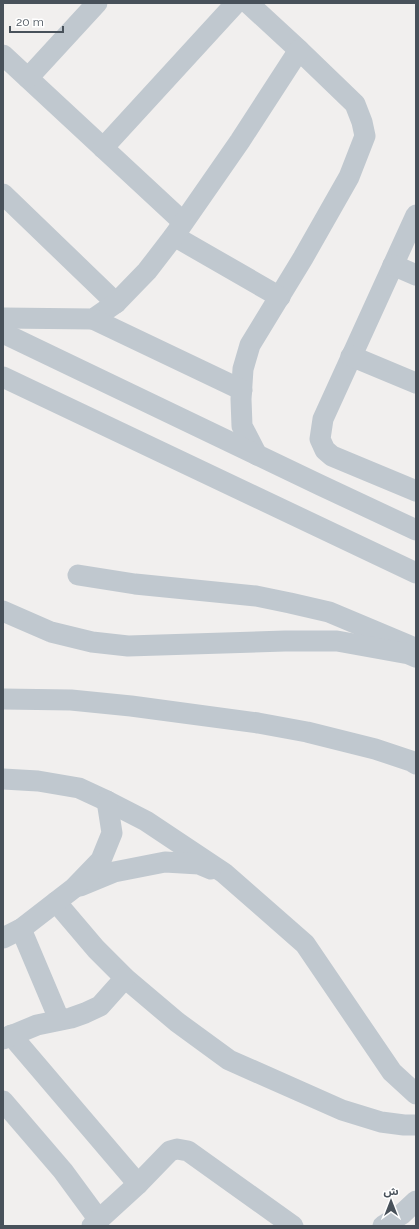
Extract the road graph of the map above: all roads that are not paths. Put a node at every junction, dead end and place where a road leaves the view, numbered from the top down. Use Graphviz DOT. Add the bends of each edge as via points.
graph roads {
  1 [pos="97,3"];
  2 [pos="236,3"];
  3 [pos="248,3"];
  4 [pos="299,50"];
  5 [pos="3,55"];
  6 [pos="28,78"];
  7 [pos="103,148"];
  8 [pos="3,194"];
  9 [pos="416,215"];
  10 [pos="179,229"];
  11 [pos="393,265"];
  12 [pos="416,275"];
  13 [pos="280,297"];
  14 [pos="116,303"];
  15 [pos="3,318"];
  16 [pos="93,319"];
  17 [pos="3,333"];
  18 [pos="351,356"];
  19 [pos="3,377"];
  20 [pos="416,383"];
  21 [pos="242,390"];
  22 [pos="257,455"];
  23 [pos="416,491"];
  24 [pos="416,530"];
  25 [pos="416,573"];
  26 [pos="78,575"];
  27 [pos="3,611"];
  28 [pos="416,650"];
  29 [pos="416,656"];
  30 [pos="3,699"];
  31 [pos="416,764"];
  32 [pos="3,779"];
  33 [pos="108,801"];
  34 [pos="224,873"];
  35 [pos="74,888"];
  36 [pos="56,902"];
  37 [pos="12,933"];
  38 [pos="125,978"];
  39 [pos="59,1019"];
  40 [pos="7,1037"];
  41 [pos="416,1094"];
  42 [pos="3,1101"];
  43 [pos="416,1125"];
  44 [pos="138,1184"];
  45 [pos="416,1201"];
  46 [pos="95,1223"];
  47 [pos="294,1226"];
  48 [pos="383,1226"];
  1 -- 6 [label="street"];
  2 -- 7 [label="street"];
  3 -- 4 [label="street"];
  4 -- 10 [label="street"];
  4 -- 13 [label="street" via="355,104 365,136 349,177"];
  5 -- 6 [label="street"];
  6 -- 7 [label="street"];
  7 -- 10 [label="street"];
  8 -- 14 [label="street"];
  9 -- 11 [label="street"];
  10 -- 13 [label="street"];
  10 -- 14 [label="street" via="147,271"];
  11 -- 12 [label="street"];
  11 -- 18 [label="street"];
  13 -- 21 [label="street" via="250,345 243,369"];
  14 -- 16 [label="street"];
  15 -- 16 [label="street"];
  16 -- 21 [label="street"];
  17 -- 22 [label="street"];
  18 -- 20 [label="street"];
  18 -- 23 [label="street" via="323,419 320,439 322,444 336,459"];
  19 -- 25 [label="street"];
  21 -- 22 [label="street" via="242,426"];
  22 -- 24 [label="street"];
  26 -- 28 [label="street" via="135,584 256,596 297,604 330,612 412,646"];
  27 -- 29 [label="street" via="51,632 92,642 128,646 338,641"];
  30 -- 31 [label="street" via="71,700 258,723 375,749"];
  32 -- 33 [label="street" via="38,781 79,788"];
  33 -- 34 [label="street" via="146,822"];
  33 -- 35 [label="street" via="112,833 101,860"];
  34 -- 35 [label="street" via="199,864 165,862 114,872"];
  34 -- 41 [label="street" via="305,944 392,1072"];
  35 -- 36 [label="street"];
  36 -- 37 [label="street"];
  36 -- 38 [label="street" via="96,950"];
  37 -- 39 [label="street"];
  38 -- 39 [label="street" via="100,1006 70,1018"];
  38 -- 43 [label="street" via="177,1022 229,1060 342,1110 381,1122"];
  39 -- 40 [label="street"];
  40 -- 44 [label="street"];
  42 -- 46 [label="street" via="63,1171"];
  44 -- 46 [label="street"];
  44 -- 47 [label="street" via="170,1152 182,1149"];
  45 -- 48 [label="street"];
}
